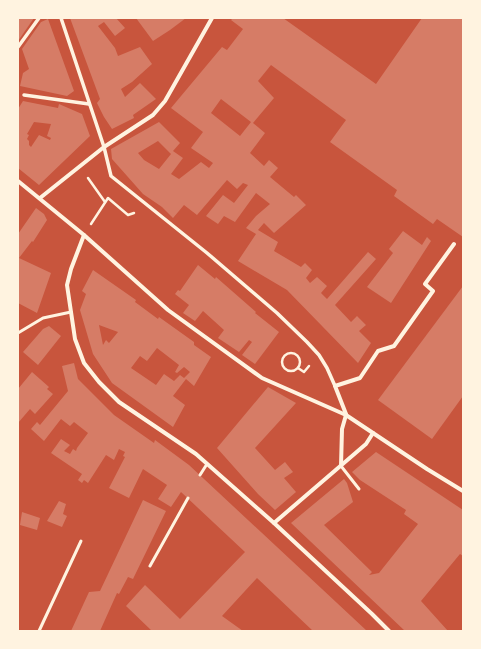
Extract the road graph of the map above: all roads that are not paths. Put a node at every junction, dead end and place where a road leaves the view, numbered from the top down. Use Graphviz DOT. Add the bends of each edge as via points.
graph roads {
  1 [pos="39,18"];
  2 [pos="61,18"];
  3 [pos="212,18"];
  4 [pos="18,47"];
  5 [pos="24,95"];
  6 [pos="89,104"];
  7 [pos="104,147"];
  8 [pos="18,181"];
  9 [pos="40,198"];
  10 [pos="84,235"];
  11 [pos="454,244"];
  12 [pos="71,312"];
  13 [pos="18,333"];
  14 [pos="335,386"];
  15 [pos="346,415"];
  16 [pos="373,433"];
  17 [pos="207,464"];
  18 [pos="341,466"];
  19 [pos="200,475"];
  20 [pos="359,489"];
  21 [pos="463,491"];
  22 [pos="188,498"];
  23 [pos="274,523"];
  24 [pos="81,541"];
  25 [pos="150,566"];
  26 [pos="39,631"];
  27 [pos="389,631"];
  1 -- 4 [label="street"];
  2 -- 6 [label="street"];
  3 -- 7 [label="street" via="165,101 153,114"];
  5 -- 6 [label="street"];
  6 -- 7 [label="street"];
  7 -- 9 [label="street"];
  7 -- 14 [label="street" via="111,176 277,313 323,361"];
  8 -- 9 [label="street"];
  9 -- 10 [label="street"];
  10 -- 12 [label="street" via="67,285"];
  10 -- 15 [label="street" via="168,310 262,378"];
  11 -- 14 [label="street" via="425,284 433,291 394,346 378,351 360,378"];
  12 -- 13 [label="lane" via="43,318"];
  12 -- 17 [label="street" via="75,339 84,363 99,382 119,402"];
  14 -- 15 [label="street"];
  15 -- 16 [label="street"];
  15 -- 18 [label="street" via="342,429"];
  16 -- 18 [label="street" via="366,444"];
  16 -- 21 [label="street"];
  17 -- 19 [label="lane"];
  17 -- 23 [label="street"];
  18 -- 20 [label="lane"];
  18 -- 23 [label="street"];
  22 -- 25 [label="lane"];
  23 -- 27 [label="street"];
  24 -- 26 [label="lane"];
}
